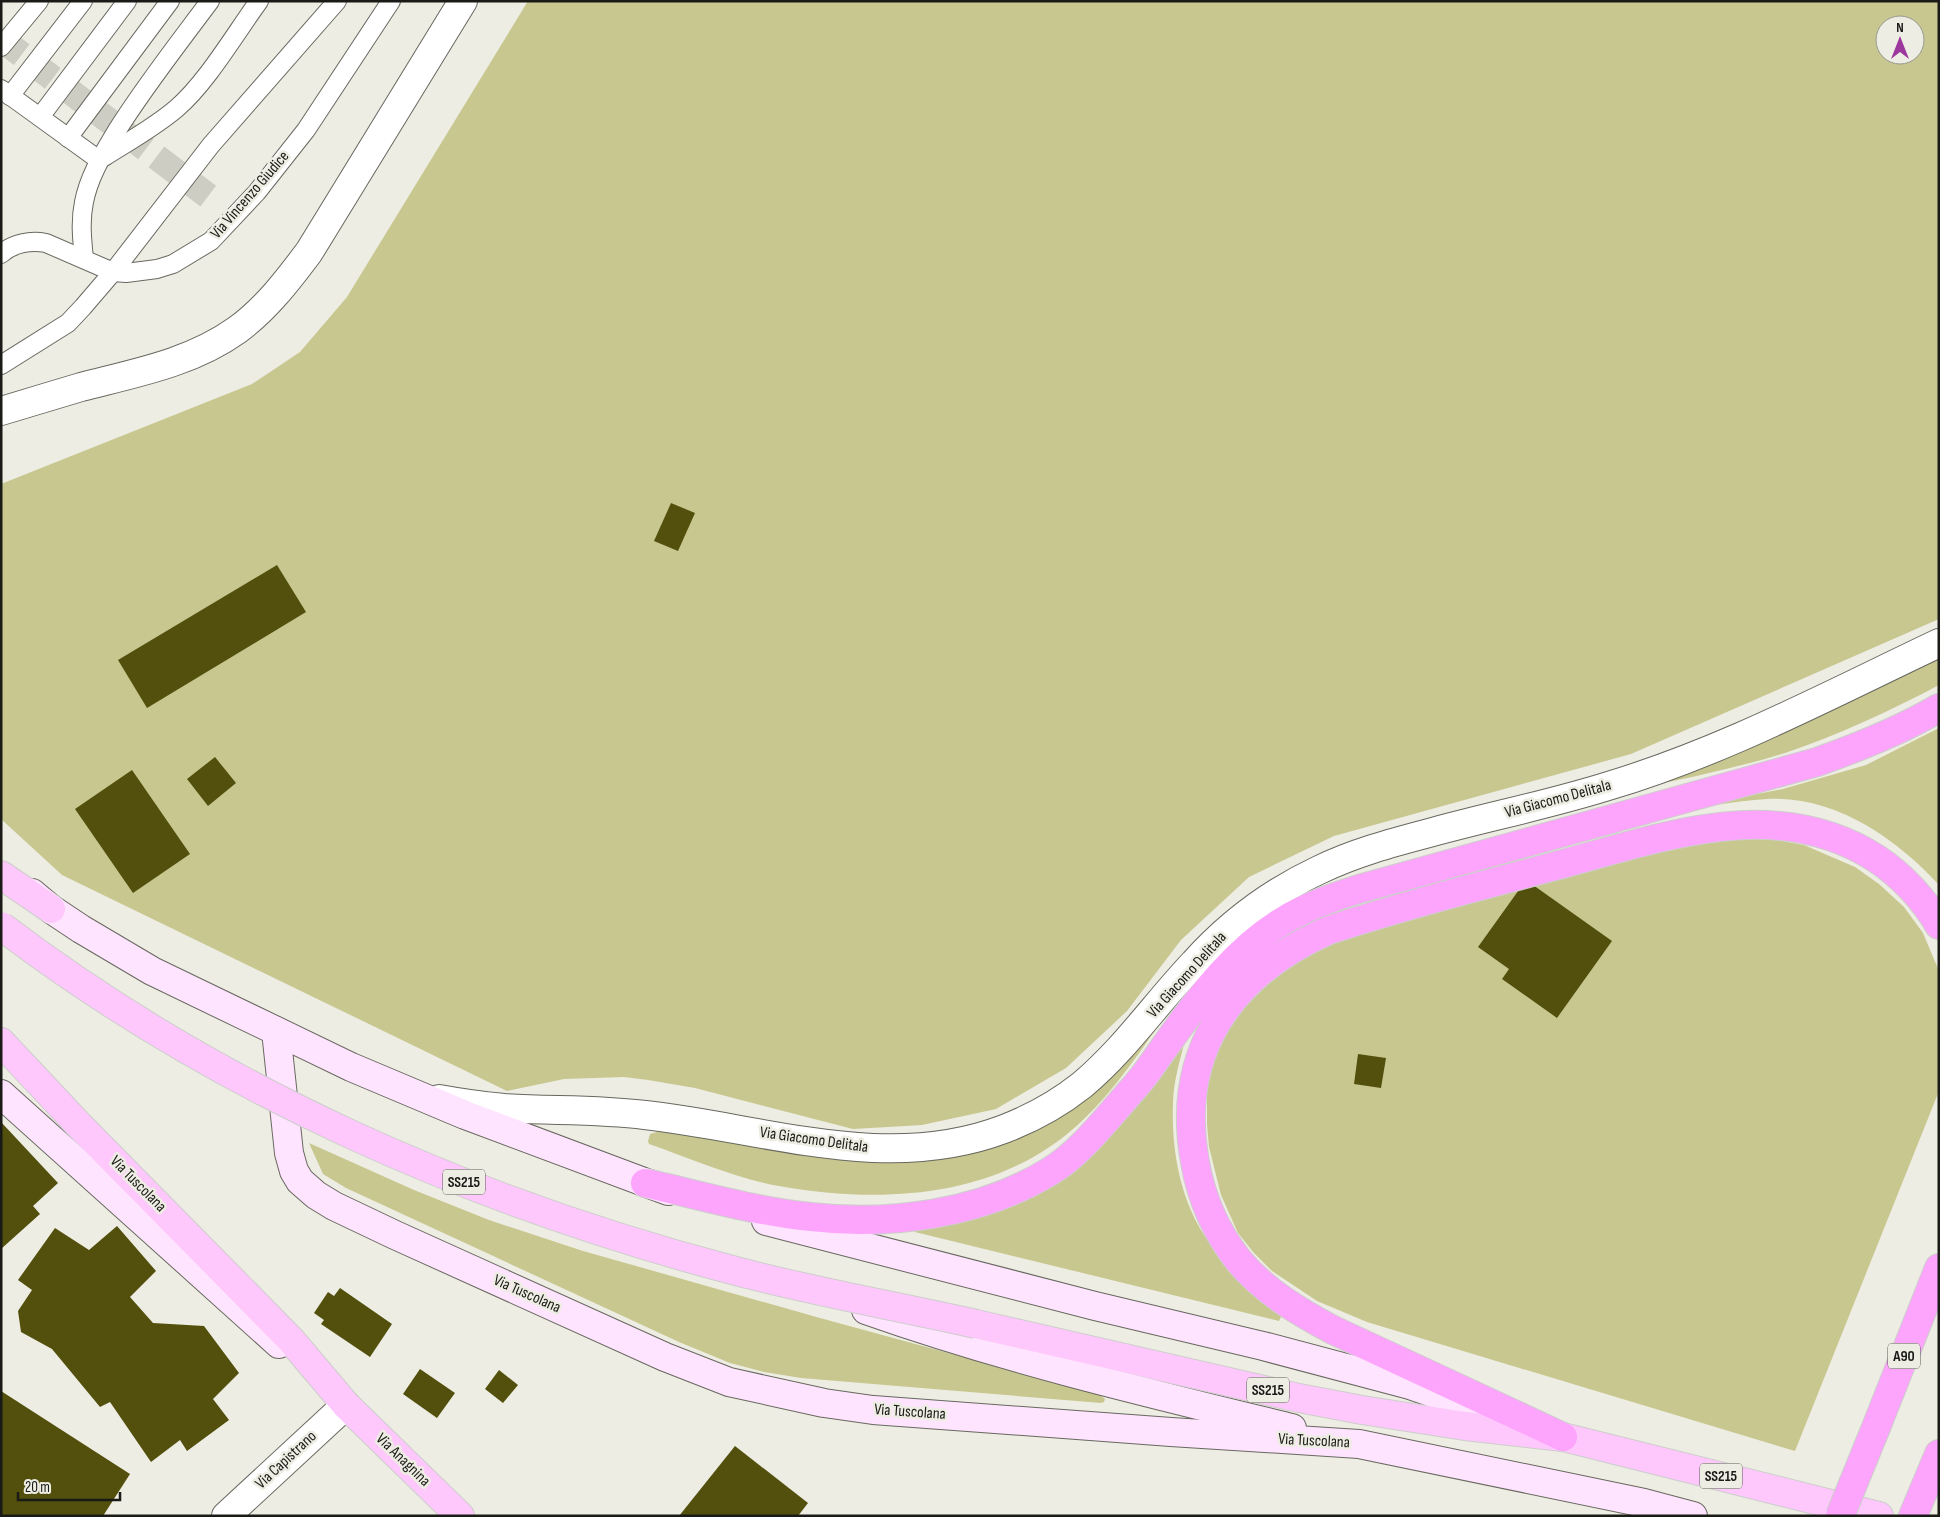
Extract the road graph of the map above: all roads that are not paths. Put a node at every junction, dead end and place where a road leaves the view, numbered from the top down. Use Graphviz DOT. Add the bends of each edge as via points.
graph roads {
  1 [pos="39,1"];
  2 [pos="83,1"];
  3 [pos="127,1"];
  4 [pos="170,1"];
  5 [pos="210,1"];
  6 [pos="259,1"];
  7 [pos="337,1"];
  8 [pos="391,1"];
  9 [pos="463,1"];
  10 [pos="1,47"];
  11 [pos="6,92"];
  12 [pos="40,117"];
  13 [pos="68,138"];
  14 [pos="99,160"];
  15 [pos="1,254"];
  16 [pos="84,259"];
  17 [pos="113,272"];
  18 [pos="1,365"];
  19 [pos="1,411"];
  20 [pos="1939,643"];
  21 [pos="1939,708"];
  22 [pos="1,864"];
  23 [pos="1,875"];
  24 [pos="51,909"];
  25 [pos="1939,925"];
  26 [pos="1,926"];
  27 [pos="276,1031"];
  28 [pos="1,1042"];
  29 [pos="1,1094"];
  30 [pos="420,1096"];
  31 [pos="645,1183"];
  32 [pos="1939,1261"];
  33 [pos="1935,1277"];
  34 [pos="807,1289"];
  35 [pos="346,1404"];
  36 [pos="1563,1437"];
  37 [pos="1359,1444"];
  38 [pos="1939,1454"];
  39 [pos="1649,1509"];
  40 [pos="226,1516"];
  41 [pos="460,1516"];
  42 [pos="1694,1516"];
  43 [pos="1840,1516"];
  44 [pos="1879,1516"];
  45 [pos="1912,1516"];
  1 -- 10 [label="lane"];
  2 -- 11 [label="lane"];
  3 -- 12 [label="lane"];
  4 -- 13 [label="lane"];
  5 -- 14 [label="lane" via="128,113"];
  6 -- 14 [label="lane" via="200,84 178,107"];
  7 -- 17 [label="lane" via="211,144"];
  8 -- 17 [label="lane, Via Vincenzo Giudice" via="306,130 257,192 211,241 184,258 157,269"];
  9 -- 19 [label="street" via="309,252 281,288 255,314 238,329 193,355"];
  11 -- 12 [label="lane"];
  12 -- 13 [label="lane"];
  13 -- 14 [label="lane"];
  14 -- 16 [label="lane" via="84,201 81,226"];
  15 -- 16 [label="lane, Via Vincenzo Giudice" via="35,240"];
  16 -- 17 [label="lane, Via Vincenzo Giudice"];
  17 -- 18 [label="lane" via="68,324"];
  20 -- 30 [label="street, Via Giacomo Delitala" via="1752,732 1644,774 1538,806 1388,844 1317,871 1262,902 1216,940 1128,1041 1082,1085 1046,1110 986,1136 930,1147 869,1149 639,1114 505,1108"];
  21 -- 31 [label="highway" via="1872,742 1817,762 1368,887 1302,910 1259,939 1215,980 1147,1072 1075,1152 1048,1173 986,1200 921,1215 859,1221 783,1213"];
  22 -- 24 [label="main road"];
  23 -- 24 [label="main road"];
  24 -- 27 [label="main road" via="152,971"];
  25 -- 36 [label="highway" via="1905,882 1886,865 1845,842 1797,828 1763,824 1729,826 1685,832 1515,876 1329,930 1269,966 1226,1007 1200,1055 1192,1090 1192,1134 1196,1170 1207,1204 1222,1236 1240,1262 1266,1287 1333,1330"];
  26 -- 34 [label="main road, SS215, bridge" via="138,1020 327,1124 448,1176 548,1214 732,1270"];
  27 -- 30 [label="main road"];
  27 -- 37 [label="main road, Via Tuscolana" via="289,1153 294,1172 307,1189 334,1206 395,1235 701,1373 763,1391 850,1407"];
  28 -- 35 [label="main road, Via Tuscolana" via="291,1340"];
  29 -- 35 [label="main road, Via Tuscolana"];
  30 -- 31 [label="main road"];
  31 -- 36 [label="main road" via="742,1214 1410,1385"];
  32 -- 33 [label="highway"];
  33 -- 43 [label="highway, A90, bridge"];
  34 -- 36 [label="main road, SS215, bridge" via="1289,1396 1465,1426"];
  34 -- 37 [label="main road" via="1000,1353"];
  35 -- 40 [label="street, Via Capistrano"];
  35 -- 41 [label="main road, Via Anagnina"];
  36 -- 44 [label="main road, SS215"];
  37 -- 39 [label="main road, Via Tuscolana"];
  38 -- 45 [label="highway"];
  39 -- 42 [label="main road"];
}
